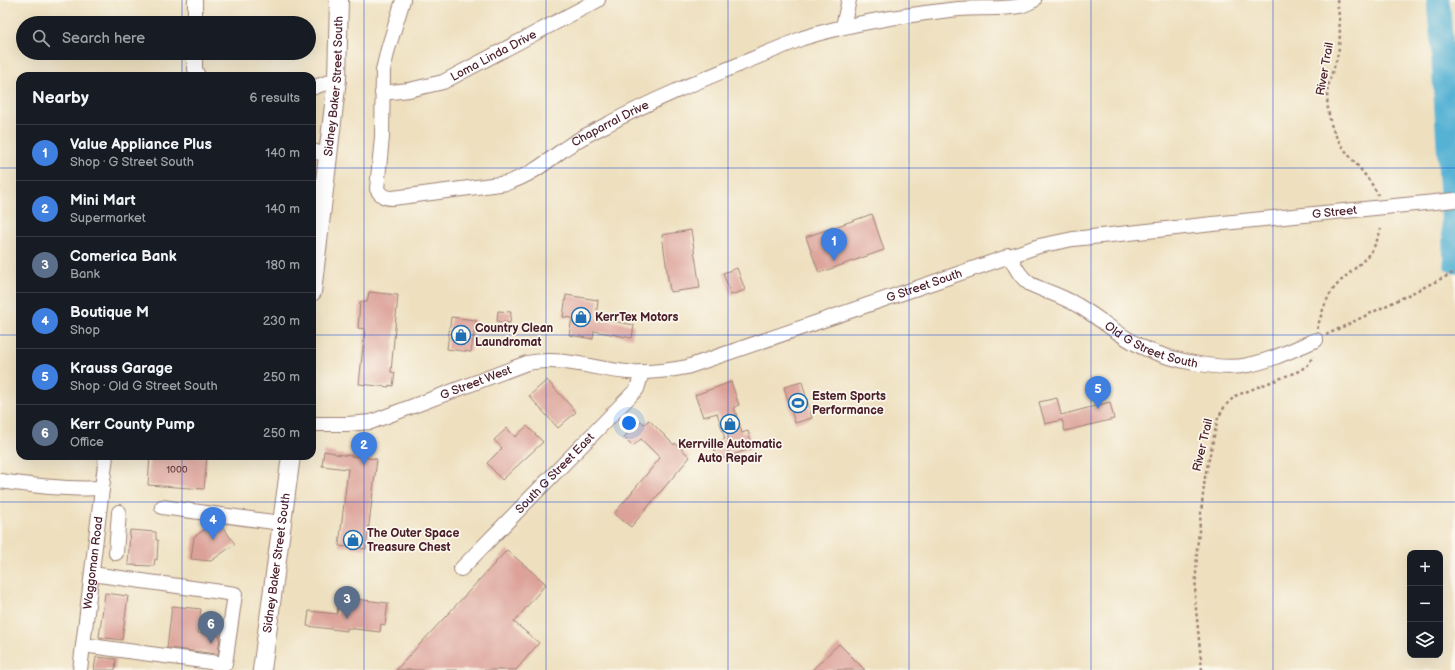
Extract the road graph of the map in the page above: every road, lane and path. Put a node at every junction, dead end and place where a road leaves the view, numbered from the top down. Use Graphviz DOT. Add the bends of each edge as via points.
graph roads {
  1 [pos="195,0"];
  2 [pos="339,0"];
  3 [pos="403,0"];
  4 [pos="598,0"];
  5 [pos="849,0"];
  6 [pos="1034,0"];
  7 [pos="1336,0"];
  8 [pos="195,16"];
  9 [pos="843,26"];
  10 [pos="195,60"];
  11 [pos="196,72"];
  12 [pos="337,79"];
  13 [pos="316,87"];
  14 [pos="382,93"];
  15 [pos="320,153"];
  16 [pos="1380,198"];
  17 [pos="1455,200"];
  18 [pos="1213,224"];
  19 [pos="316,227"];
  20 [pos="1381,229"];
  21 [pos="1009,255"];
  22 [pos="1455,272"];
  23 [pos="1330,334"];
  24 [pos="1316,340"];
  25 [pos="642,372"];
  26 [pos="316,424"];
  27 [pos="106,460"];
  28 [pos="290,460"];
  29 [pos="0,481"];
  30 [pos="102,488"];
  31 [pos="162,507"];
  32 [pos="119,512"];
  33 [pos="281,523"];
  34 [pos="116,553"];
  35 [pos="461,569"];
  36 [pos="92,574"];
  37 [pos="83,645"];
  38 [pos="181,664"];
  39 [pos="225,667"];
  40 [pos="80,670"];
  41 [pos="262,670"];
  42 [pos="1202,670"];
  1 -- 8 [label="street"];
  2 -- 12 [label="main road, Sidney Baker Street South"];
  3 -- 14 [label="street, Chaparral Drive" via="383,70"];
  4 -- 14 [label="street, Loma Linda Drive" via="443,82"];
  5 -- 9 [label="street"];
  6 -- 9 [label="street, Chaparral Drive" via="1022,6 916,14"];
  7 -- 16 [label="path, River Trail" via="1340,45 1328,88 1330,117 1339,140 1374,186"];
  9 -- 14 [label="street, Chaparral Drive" via="803,38 634,111 565,149 542,167 507,183 393,198 380,195 377,189 382,137"];
  10 -- 11 [label="street"];
  12 -- 13 [label="street"];
  12 -- 15 [label="main road, Sidney Baker Street South"];
  15 -- 19 [label="main road, Sidney Baker Street South"];
  17 -- 18 [label="street, G Street, bridge"];
  18 -- 21 [label="street, G Street South" via="1073,239"];
  20 -- 24 [label="path, River Trail" via="1374,248 1332,291 1325,304"];
  21 -- 24 [label="street, Old G Street South" via="1023,279 1030,284 1077,305 1144,348 1175,358 1210,365 1248,366"];
  21 -- 25 [label="street, G Street South" via="687,367"];
  22 -- 23 [label="path"];
  24 -- 42 [label="path, River Trail" via="1311,360 1304,368 1235,396 1224,406 1218,418 1205,477 1197,549 1195,599"];
  25 -- 26 [label="street, G Street West" via="562,360 537,361 372,422"];
  25 -- 35 [label="street, South G Street East" via="631,395"];
  27 -- 30 [label="street, Waggoman Road"];
  28 -- 33 [label="main road, Sidney Baker Street South"];
  29 -- 30 [label="street" via="79,489"];
  30 -- 36 [label="street, Waggoman Road"];
  31 -- 33 [label="street"];
  32 -- 34 [label="street"];
  33 -- 41 [label="main road, Sidney Baker Street South"];
  36 -- 37 [label="street, Waggoman Road"];
  36 -- 39 [label="street" via="235,594"];
  37 -- 38 [label="street"];
  37 -- 40 [label="street, Waggoman Road"];
  38 -- 39 [label="street"];
}
